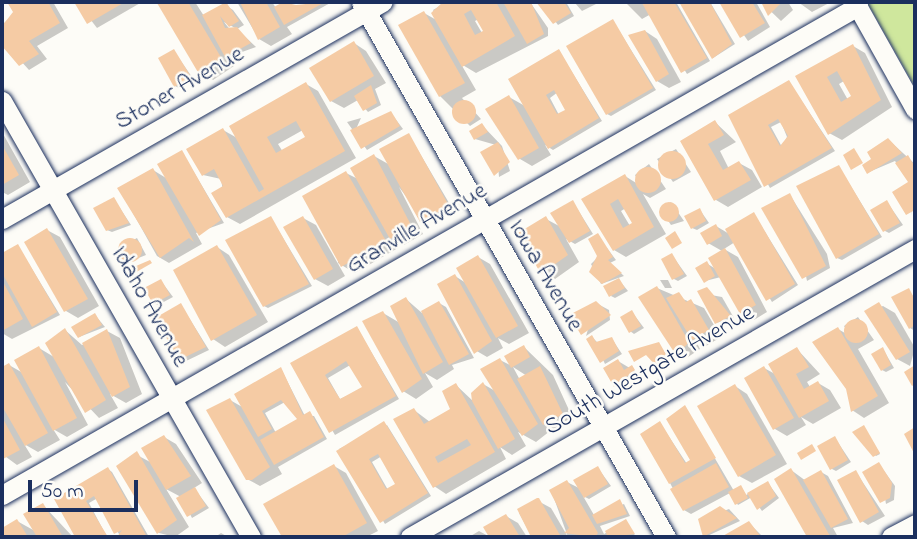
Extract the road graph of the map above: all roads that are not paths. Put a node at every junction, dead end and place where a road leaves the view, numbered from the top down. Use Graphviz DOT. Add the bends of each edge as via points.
graph roads {
  1 [pos="856,4"];
  2 [pos="369,5"];
  3 [pos="2,101"];
  4 [pos="915,109"];
  5 [pos="54,189"];
  6 [pos="2,219"];
  7 [pos="484,219"];
  8 [pos="915,249"];
  9 [pos="171,397"];
  10 [pos="603,426"];
  11 [pos="2,495"];
  12 [pos="915,524"];
  13 [pos="251,537"];
  14 [pos="410,537"];
  15 [pos="666,537"];
  16 [pos="891,537"];
  1 -- 4 [label="street"];
  1 -- 7 [label="street, Granville Avenue"];
  2 -- 5 [label="street, Stoner Avenue"];
  2 -- 7 [label="street, Iowa Avenue"];
  3 -- 5 [label="street, Idaho Avenue"];
  5 -- 6 [label="street, Stoner Avenue"];
  5 -- 9 [label="street, Idaho Avenue"];
  7 -- 9 [label="street, Granville Avenue"];
  7 -- 10 [label="street, Iowa Avenue"];
  8 -- 10 [label="street, South Westgate Avenue"];
  9 -- 11 [label="street, Granville Avenue"];
  9 -- 13 [label="street, Idaho Avenue"];
  10 -- 14 [label="street, South Westgate Avenue"];
  10 -- 15 [label="street, Iowa Avenue"];
  12 -- 16 [label="street"];
}
